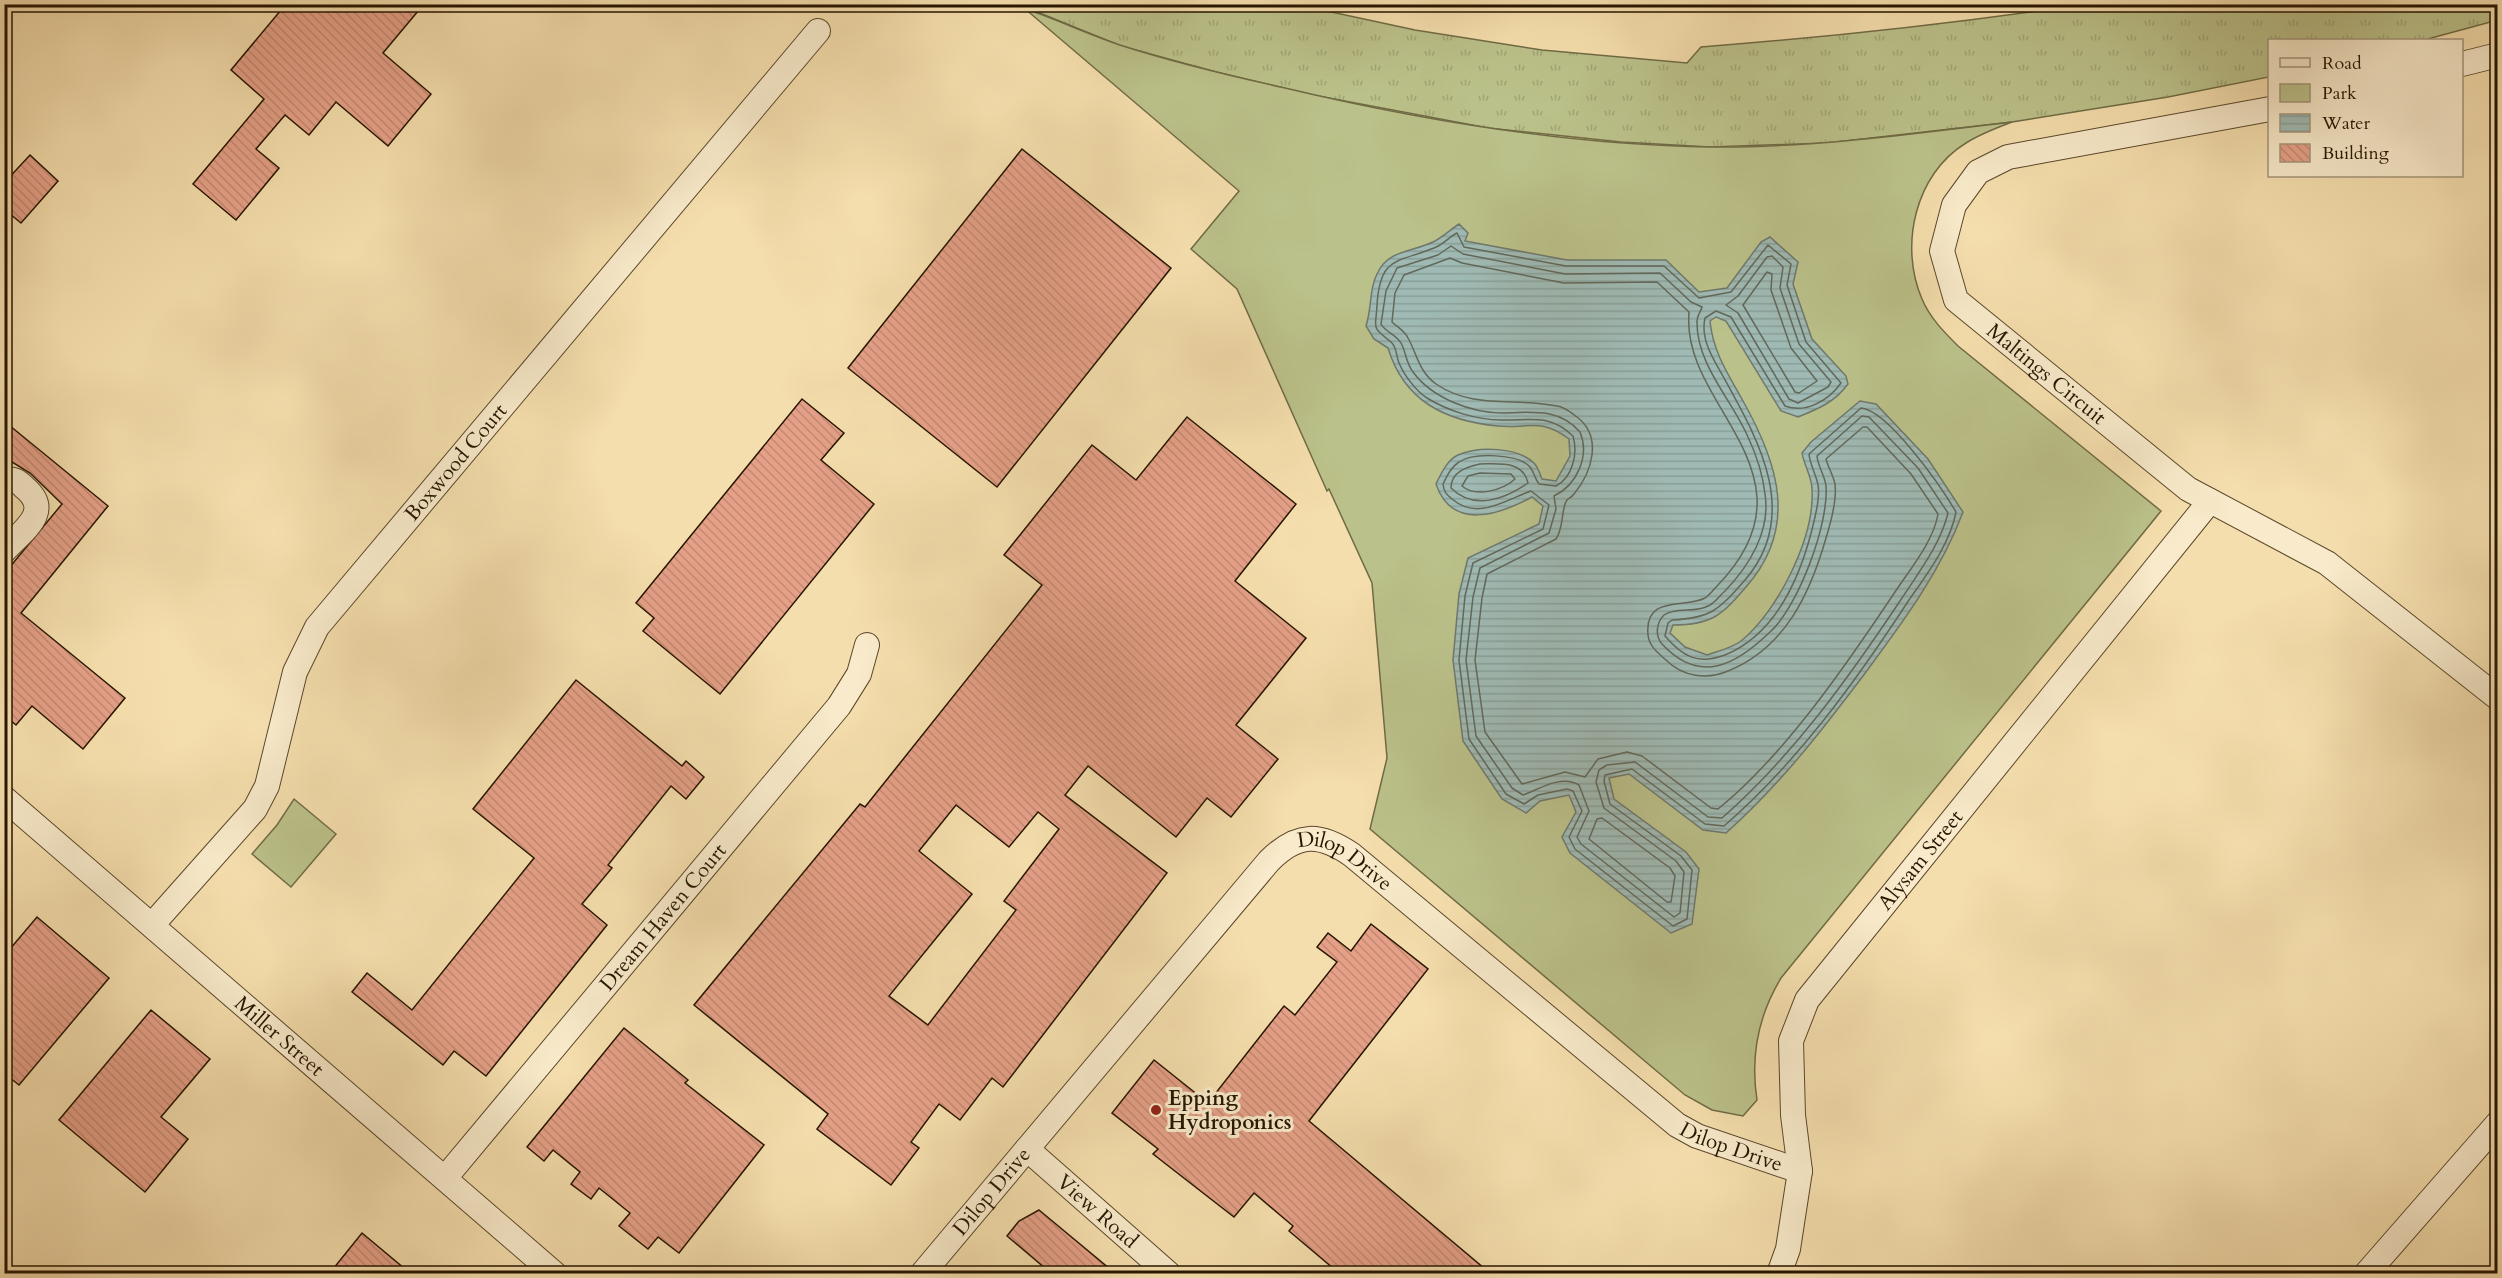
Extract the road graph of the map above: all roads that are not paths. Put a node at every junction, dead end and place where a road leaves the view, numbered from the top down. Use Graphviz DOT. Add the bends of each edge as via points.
graph roads {
  1 [pos="818,31"];
  2 [pos="2498,55"];
  3 [pos="2463,64"];
  4 [pos="2268,109"];
  5 [pos="4,480"];
  6 [pos="2210,501"];
  7 [pos="4,551"];
  8 [pos="867,645"];
  9 [pos="2498,698"];
  10 [pos="4,798"];
  11 [pos="153,925"];
  12 [pos="2498,1123"];
  13 [pos="1027,1149"];
  14 [pos="1800,1171"];
  15 [pos="445,1178"];
  16 [pos="555,1274"];
  17 [pos="922,1274"];
  18 [pos="1169,1274"];
  19 [pos="1779,1274"];
  20 [pos="2366,1274"];
  1 -- 11 [label="street, Boxwood Court" via="317,627 295,672 267,786 255,809"];
  2 -- 3 [label="street"];
  4 -- 6 [label="street, Maltings Circuit" via="2007,157 1978,172 1954,205 1942,251 1956,300 2188,489"];
  5 -- 7 [label="street" via="17,480 35,497 38,511"];
  6 -- 9 [label="street, Maltings Circuit" via="2327,563"];
  6 -- 14 [label="street, Alysam Street" via="1807,1000 1791,1041 1792,1115"];
  8 -- 15 [label="street, Dream Haven Court" via="859,674 839,706"];
  10 -- 11 [label="street, Miller Street"];
  11 -- 15 [label="street, Miller Street"];
  12 -- 20 [label="street"];
  13 -- 14 [label="street, Dilop Drive" via="1269,861 1293,843 1322,838 1352,855 1677,1125 1696,1136"];
  13 -- 17 [label="street, Dilop Drive"];
  13 -- 18 [label="street, View Road"];
  14 -- 19 [label="street, Alysam Street" via="1788,1249"];
  15 -- 16 [label="street, Miller Street"];
}
